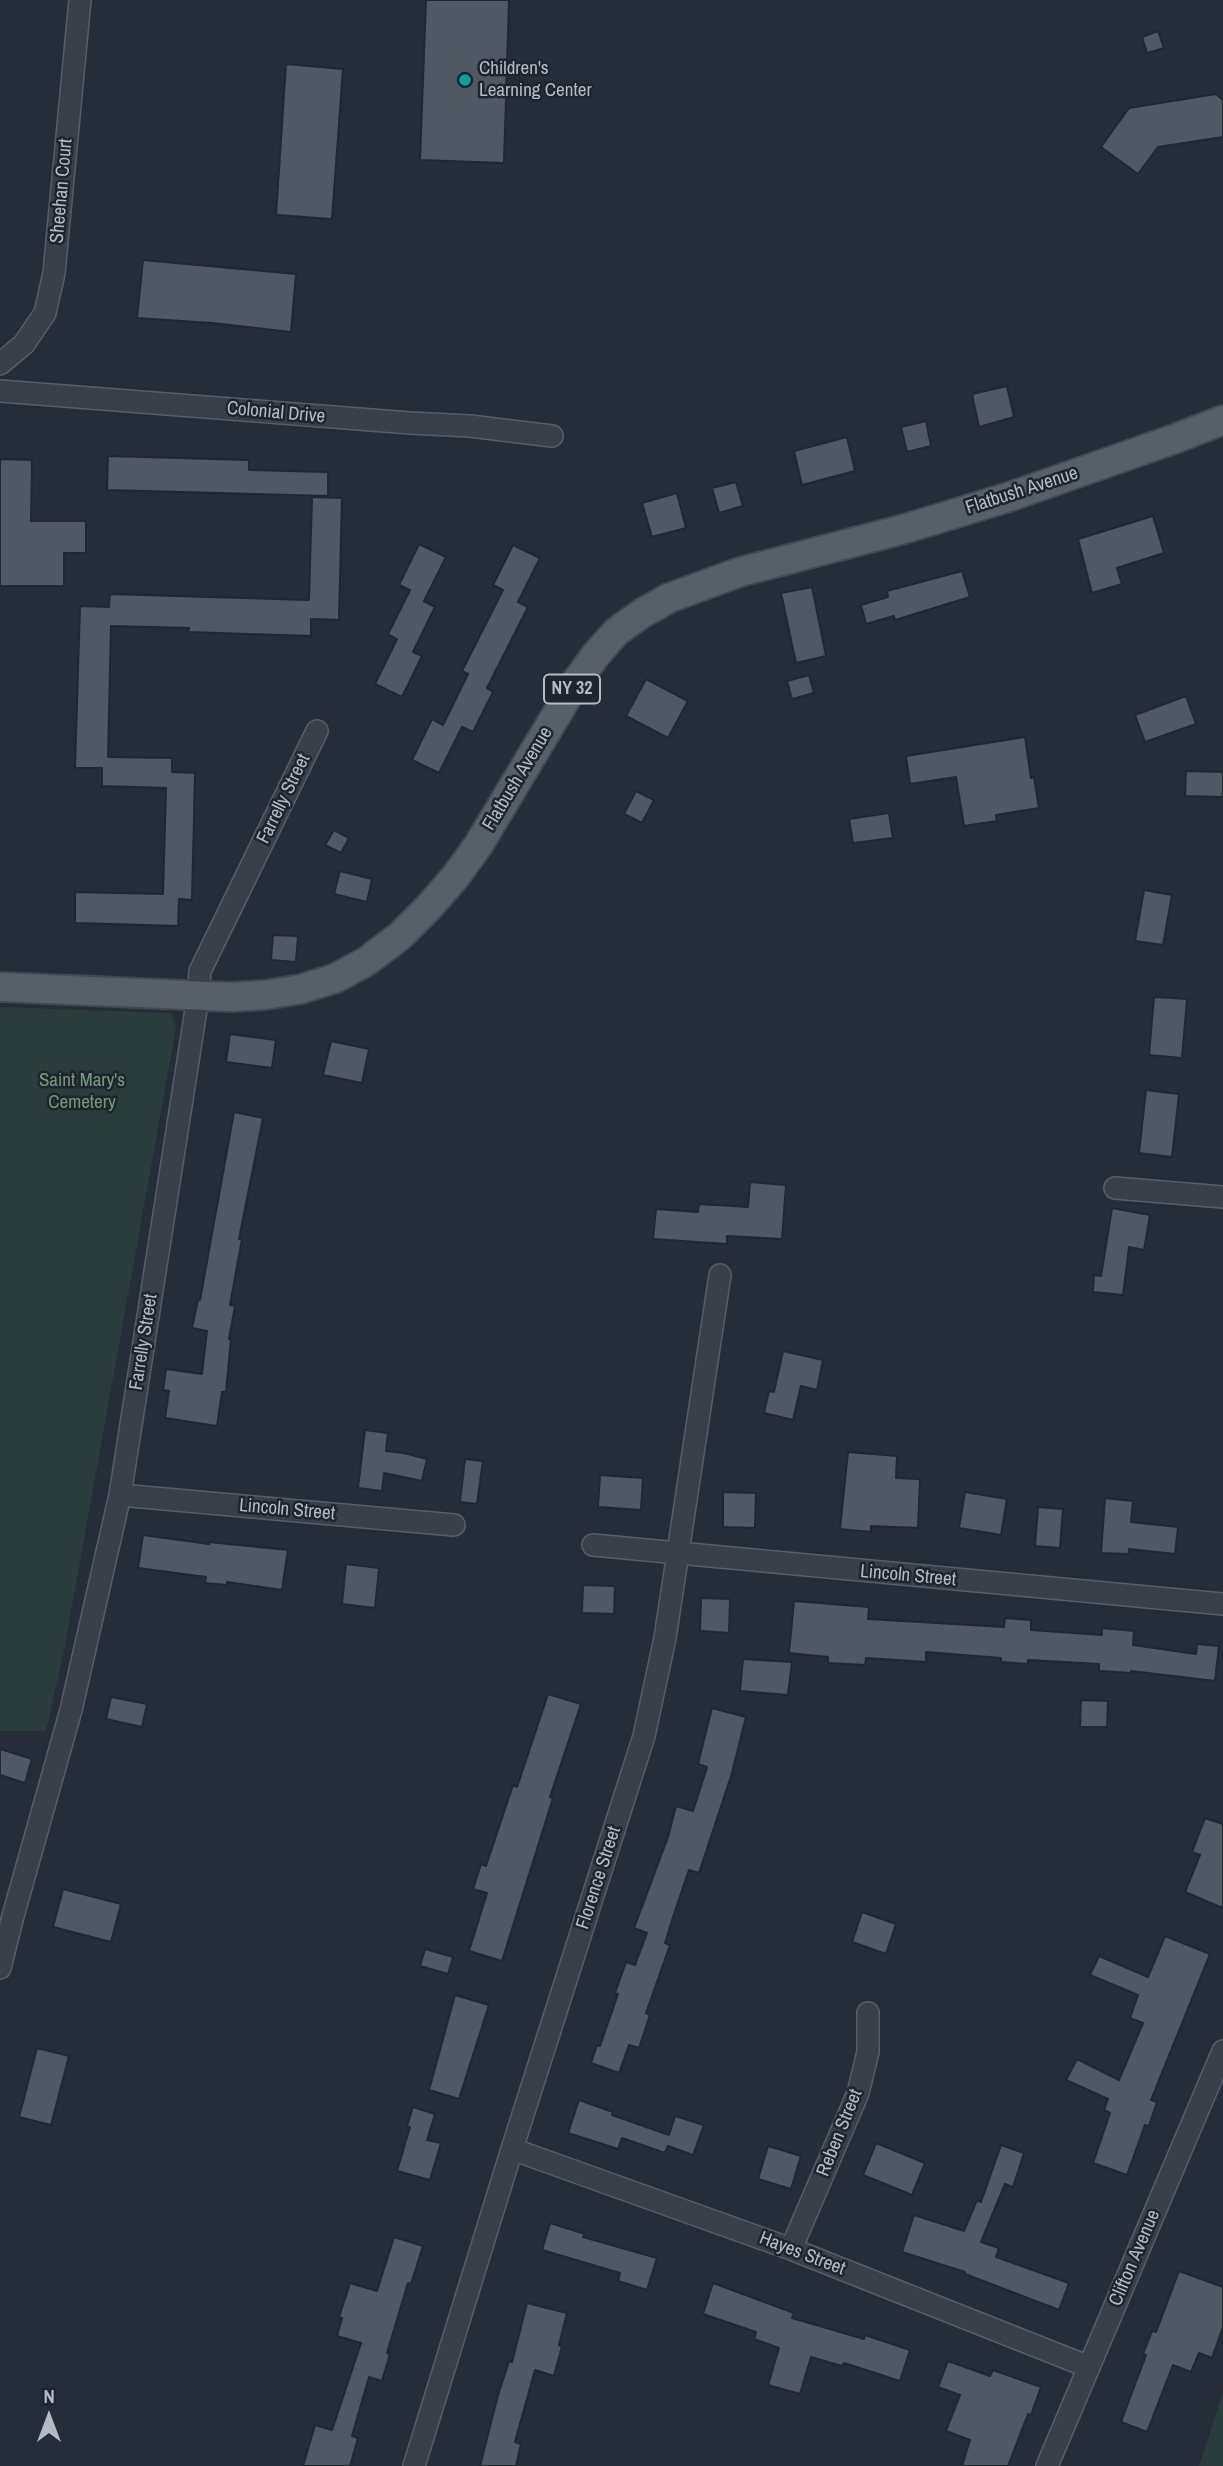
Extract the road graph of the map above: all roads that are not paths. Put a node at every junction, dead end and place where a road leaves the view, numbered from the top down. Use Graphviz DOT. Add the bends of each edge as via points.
graph roads {
  1 [pos="80,0"];
  2 [pos="0,364"];
  3 [pos="0,391"];
  4 [pos="1223,420"];
  5 [pos="552,436"];
  6 [pos="317,731"];
  7 [pos="0,987"];
  8 [pos="198,997"];
  9 [pos="1115,1188"];
  10 [pos="1223,1197"];
  11 [pos="720,1275"];
  12 [pos="120,1495"];
  13 [pos="454,1525"];
  14 [pos="593,1545"];
  15 [pos="676,1554"];
  16 [pos="1223,1604"];
  17 [pos="6,1916"];
  18 [pos="0,1968"];
  19 [pos="868,2013"];
  20 [pos="1223,2051"];
  21 [pos="512,2149"];
  22 [pos="791,2249"];
  23 [pos="1089,2367"];
  24 [pos="414,2466"];
  25 [pos="1047,2466"];
  1 -- 2 [label="street, Sheehan Court" via="54,273 45,313 24,344"];
  3 -- 5 [label="street, Colonial Drive"];
  4 -- 8 [label="main road, Flatbush Avenue / NY 32" via="1009,497 740,572 669,598 616,632 595,656 479,844 429,908 400,936 336,978 301,989"];
  6 -- 8 [label="street, Farrelly Street" via="200,971"];
  7 -- 8 [label="main road, Flatbush Avenue / NY 32"];
  8 -- 12 [label="street, Farrelly Street"];
  9 -- 10 [label="street"];
  11 -- 15 [label="street, Florence Street"];
  12 -- 13 [label="street, Lincoln Street"];
  12 -- 17 [label="street, Farrelly Street" via="71,1710"];
  14 -- 15 [label="street, Lincoln Street"];
  15 -- 16 [label="street, Lincoln Street"];
  15 -- 21 [label="street, Florence Street" via="644,1736"];
  17 -- 18 [label="street, Farrelly Street"];
  19 -- 22 [label="street, Reben Street" via="868,2053 858,2094"];
  20 -- 23 [label="street, Clifton Avenue"];
  21 -- 22 [label="street, Hayes Street"];
  21 -- 24 [label="street, Florence Street"];
  22 -- 23 [label="street, Hayes Street"];
  23 -- 25 [label="street, Clifton Avenue"];
}
